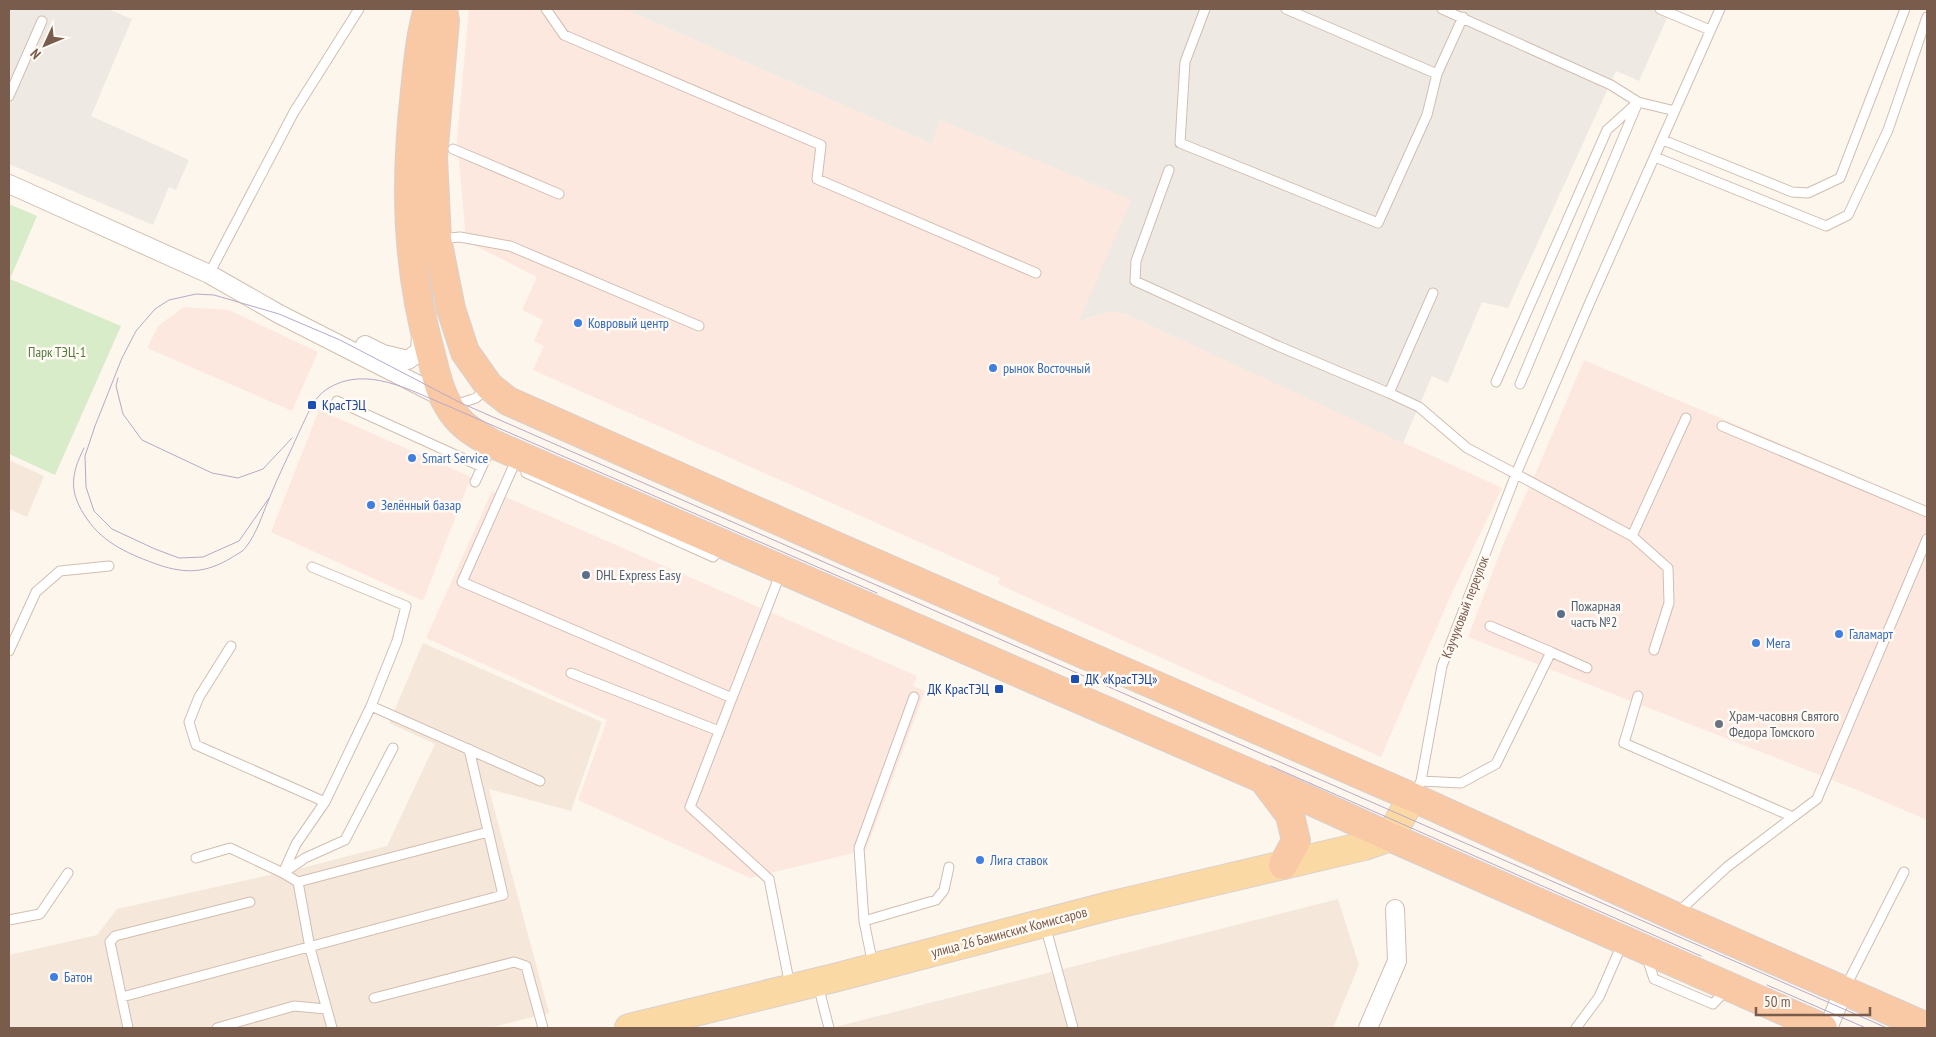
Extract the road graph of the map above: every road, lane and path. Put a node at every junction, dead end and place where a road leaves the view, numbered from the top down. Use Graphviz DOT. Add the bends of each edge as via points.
graph roads {
  1 [pos="360,9"];
  2 [pos="428,9"];
  3 [pos="443,9"];
  4 [pos="546,9"];
  5 [pos="1204,9"];
  6 [pos="1286,9"];
  7 [pos="1442,9"];
  8 [pos="1660,9"];
  9 [pos="1720,9"];
  10 [pos="1904,9"];
  11 [pos="1463,17"];
  12 [pos="1927,17"];
  13 [pos="42,21"];
  14 [pos="1710,30"];
  15 [pos="1437,74"];
  16 [pos="9,96"];
  17 [pos="1638,102"];
  18 [pos="1675,111"];
  19 [pos="1663,140"];
  20 [pos="453,149"];
  21 [pos="1655,157"];
  22 [pos="1169,170"];
  23 [pos="9,184"];
  24 [pos="559,194"];
  25 [pos="437,239"];
  26 [pos="1036,273"];
  27 [pos="209,274"];
  28 [pos="1433,293"];
  29 [pos="421,318"];
  30 [pos="699,326"];
  31 [pos="1496,382"];
  32 [pos="1520,384"];
  33 [pos="489,386"];
  34 [pos="1389,393"];
  35 [pos="337,401"];
  36 [pos="453,401"];
  37 [pos="1686,418"];
  38 [pos="1722,426"];
  39 [pos="488,456"];
  40 [pos="515,461"];
  41 [pos="1516,474"];
  42 [pos="475,482"];
  43 [pos="1927,512"];
  44 [pos="1632,536"];
  45 [pos="1927,539"];
  46 [pos="108,566"];
  47 [pos="312,567"];
  48 [pos="782,570"];
  49 [pos="1490,626"];
  50 [pos="232,646"];
  51 [pos="1654,650"];
  52 [pos="9,651"];
  53 [pos="1551,652"];
  54 [pos="1587,668"];
  55 [pos="570,672"];
  56 [pos="914,696"];
  57 [pos="1638,696"];
  58 [pos="732,698"];
  59 [pos="371,706"];
  60 [pos="719,731"];
  61 [pos="393,748"];
  62 [pos="469,749"];
  63 [pos="1263,779"];
  64 [pos="540,781"];
  65 [pos="1417,789"];
  66 [pos="326,802"];
  67 [pos="1793,817"];
  68 [pos="488,832"];
  69 [pos="1390,838"];
  70 [pos="196,858"];
  71 [pos="1283,865"];
  72 [pos="949,867"];
  73 [pos="1904,872"];
  74 [pos="68,873"];
  75 [pos="282,873"];
  76 [pos="298,882"];
  77 [pos="250,902"];
  78 [pos="1395,909"];
  79 [pos="1674,916"];
  80 [pos="9,920"];
  81 [pos="864,922"];
  82 [pos="1045,923"];
  83 [pos="1634,944"];
  84 [pos="310,948"];
  85 [pos="873,968"];
  86 [pos="817,982"];
  87 [pos="790,988"];
  88 [pos="1844,990"];
  89 [pos="122,997"];
  90 [pos="374,998"];
  91 [pos="326,1009"];
  92 [pos="1927,1026"];
  93 [pos="128,1028"];
  94 [pos="216,1028"];
  95 [pos="332,1028"];
  96 [pos="543,1028"];
  97 [pos="629,1028"];
  98 [pos="828,1028"];
  99 [pos="1073,1028"];
  100 [pos="1368,1028"];
  101 [pos="1576,1028"];
  102 [pos="1823,1028"];
  103 [pos="1828,1028"];
  1 -- 27 [label="lane" via="294,112"];
  2 -- 29 [label="highway" via="422,29 408,178 410,234"];
  3 -- 25 [label="highway" via="445,21 433,157"];
  4 -- 26 [label="lane" via="564,35 820,145 817,179"];
  5 -- 15 [label="lane" via="1185,62 1180,143 1378,223 1427,115"];
  6 -- 15 [label="lane"];
  7 -- 11 [label="lane"];
  8 -- 14 [label="lane"];
  9 -- 14 [label="lane"];
  10 -- 19 [label="lane" via="1840,178 1808,193 1792,192"];
  11 -- 15 [label="lane"];
  11 -- 17 [label="lane" via="1611,84"];
  12 -- 21 [label="lane" via="1888,130 1848,215 1826,226"];
  13 -- 16 [label="lane"];
  14 -- 18 [label="lane"];
  17 -- 18 [label="lane"];
  17 -- 31 [label="lane" via="1607,130"];
  17 -- 32 [label="lane"];
  18 -- 19 [label="lane, Каучуковый переулок"];
  19 -- 21 [label="lane, Каучуковый переулок"];
  20 -- 24 [label="lane"];
  21 -- 41 [label="lane, Каучуковый переулок"];
  22 -- 34 [label="lane" via="1136,261 1135,280"];
  23 -- 27 [label="street"];
  25 -- 30 [label="lane" via="460,237 510,246"];
  25 -- 33 [label="highway" via="451,308 465,352"];
  27 -- 29 [label="street" via="266,297 383,354 408,360 420,351"];
  27 -- 36 [label="street" via="278,314"];
  28 -- 34 [label="lane"];
  29 -- 36 [label="highway" via="441,392"];
  33 -- 36 [label="lane" via="476,398"];
  33 -- 65 [label="highway" via="508,400 849,552"];
  34 -- 41 [label="lane" via="1419,407 1467,448"];
  35 -- 39 [label="lane"];
  36 -- 39 [label="highway" via="466,428"];
  37 -- 44 [label="lane"];
  38 -- 43 [label="lane"];
  39 -- 40 [label="highway"];
  39 -- 42 [label="lane"];
  40 -- 48 [label="highway"];
  40 -- 58 [label="lane" via="462,582"];
  41 -- 44 [label="lane"];
  41 -- 65 [label="lane, Каучуковый переулок" via="1442,666"];
  44 -- 51 [label="lane" via="1668,568 1669,603"];
  45 -- 67 [label="lane" via="1817,799"];
  46 -- 52 [label="lane" via="60,571 36,592"];
  47 -- 59 [label="lane" via="406,606 397,641"];
  48 -- 58 [label="lane"];
  48 -- 63 [label="highway"];
  49 -- 53 [label="lane"];
  50 -- 66 [label="lane" via="199,697 189,722 196,744"];
  53 -- 54 [label="lane"];
  53 -- 65 [label="lane" via="1496,764 1461,783"];
  55 -- 60 [label="lane"];
  56 -- 81 [label="lane" via="859,848"];
  57 -- 67 [label="lane" via="1624,744"];
  58 -- 60 [label="lane"];
  59 -- 62 [label="lane"];
  59 -- 66 [label="lane"];
  60 -- 87 [label="lane" via="690,808 769,879"];
  61 -- 75 [label="lane" via="345,840 305,858"];
  62 -- 64 [label="lane"];
  62 -- 68 [label="lane"];
  63 -- 69 [label="highway"];
  63 -- 71 [label="highway" via="1290,814 1296,841"];
  65 -- 69 [label="main road"];
  65 -- 79 [label="highway"];
  66 -- 75 [label="lane" via="296,844"];
  67 -- 79 [label="lane" via="1727,867"];
  68 -- 76 [label="lane"];
  68 -- 84 [label="lane" via="503,895"];
  69 -- 71 [label="main road, улица 26 Бакинских Комиссаров"];
  69 -- 83 [label="highway"];
  70 -- 75 [label="lane" via="230,848"];
  71 -- 82 [label="main road, улица 26 Бакинских Комиссаров"];
  72 -- 81 [label="lane" via="944,890 936,900"];
  73 -- 88 [label="lane"];
  74 -- 80 [label="lane" via="40,914"];
  75 -- 76 [label="lane"];
  76 -- 84 [label="lane"];
  77 -- 89 [label="lane" via="115,936 110,942"];
  78 -- 100 [label="street" via="1397,960"];
  79 -- 88 [label="highway"];
  81 -- 85 [label="lane"];
  82 -- 85 [label="main road, улица 26 Бакинских Комиссаров"];
  82 -- 99 [label="lane"];
  83 -- 101 [label="lane"];
  83 -- 102 [label="highway"];
  84 -- 89 [label="lane"];
  84 -- 91 [label="lane"];
  85 -- 86 [label="main road, улица 26 Бакинских Комиссаров"];
  86 -- 87 [label="main road, улица 26 Бакинских Комиссаров"];
  86 -- 98 [label="lane"];
  87 -- 97 [label="main road, улица 26 Бакинских Комиссаров"];
  88 -- 92 [label="highway"];
  88 -- 103 [label="street"];
  89 -- 93 [label="lane"];
  90 -- 96 [label="lane" via="514,962 526,966"];
  91 -- 94 [label="lane" via="294,1006"];
  91 -- 95 [label="lane"];
}
